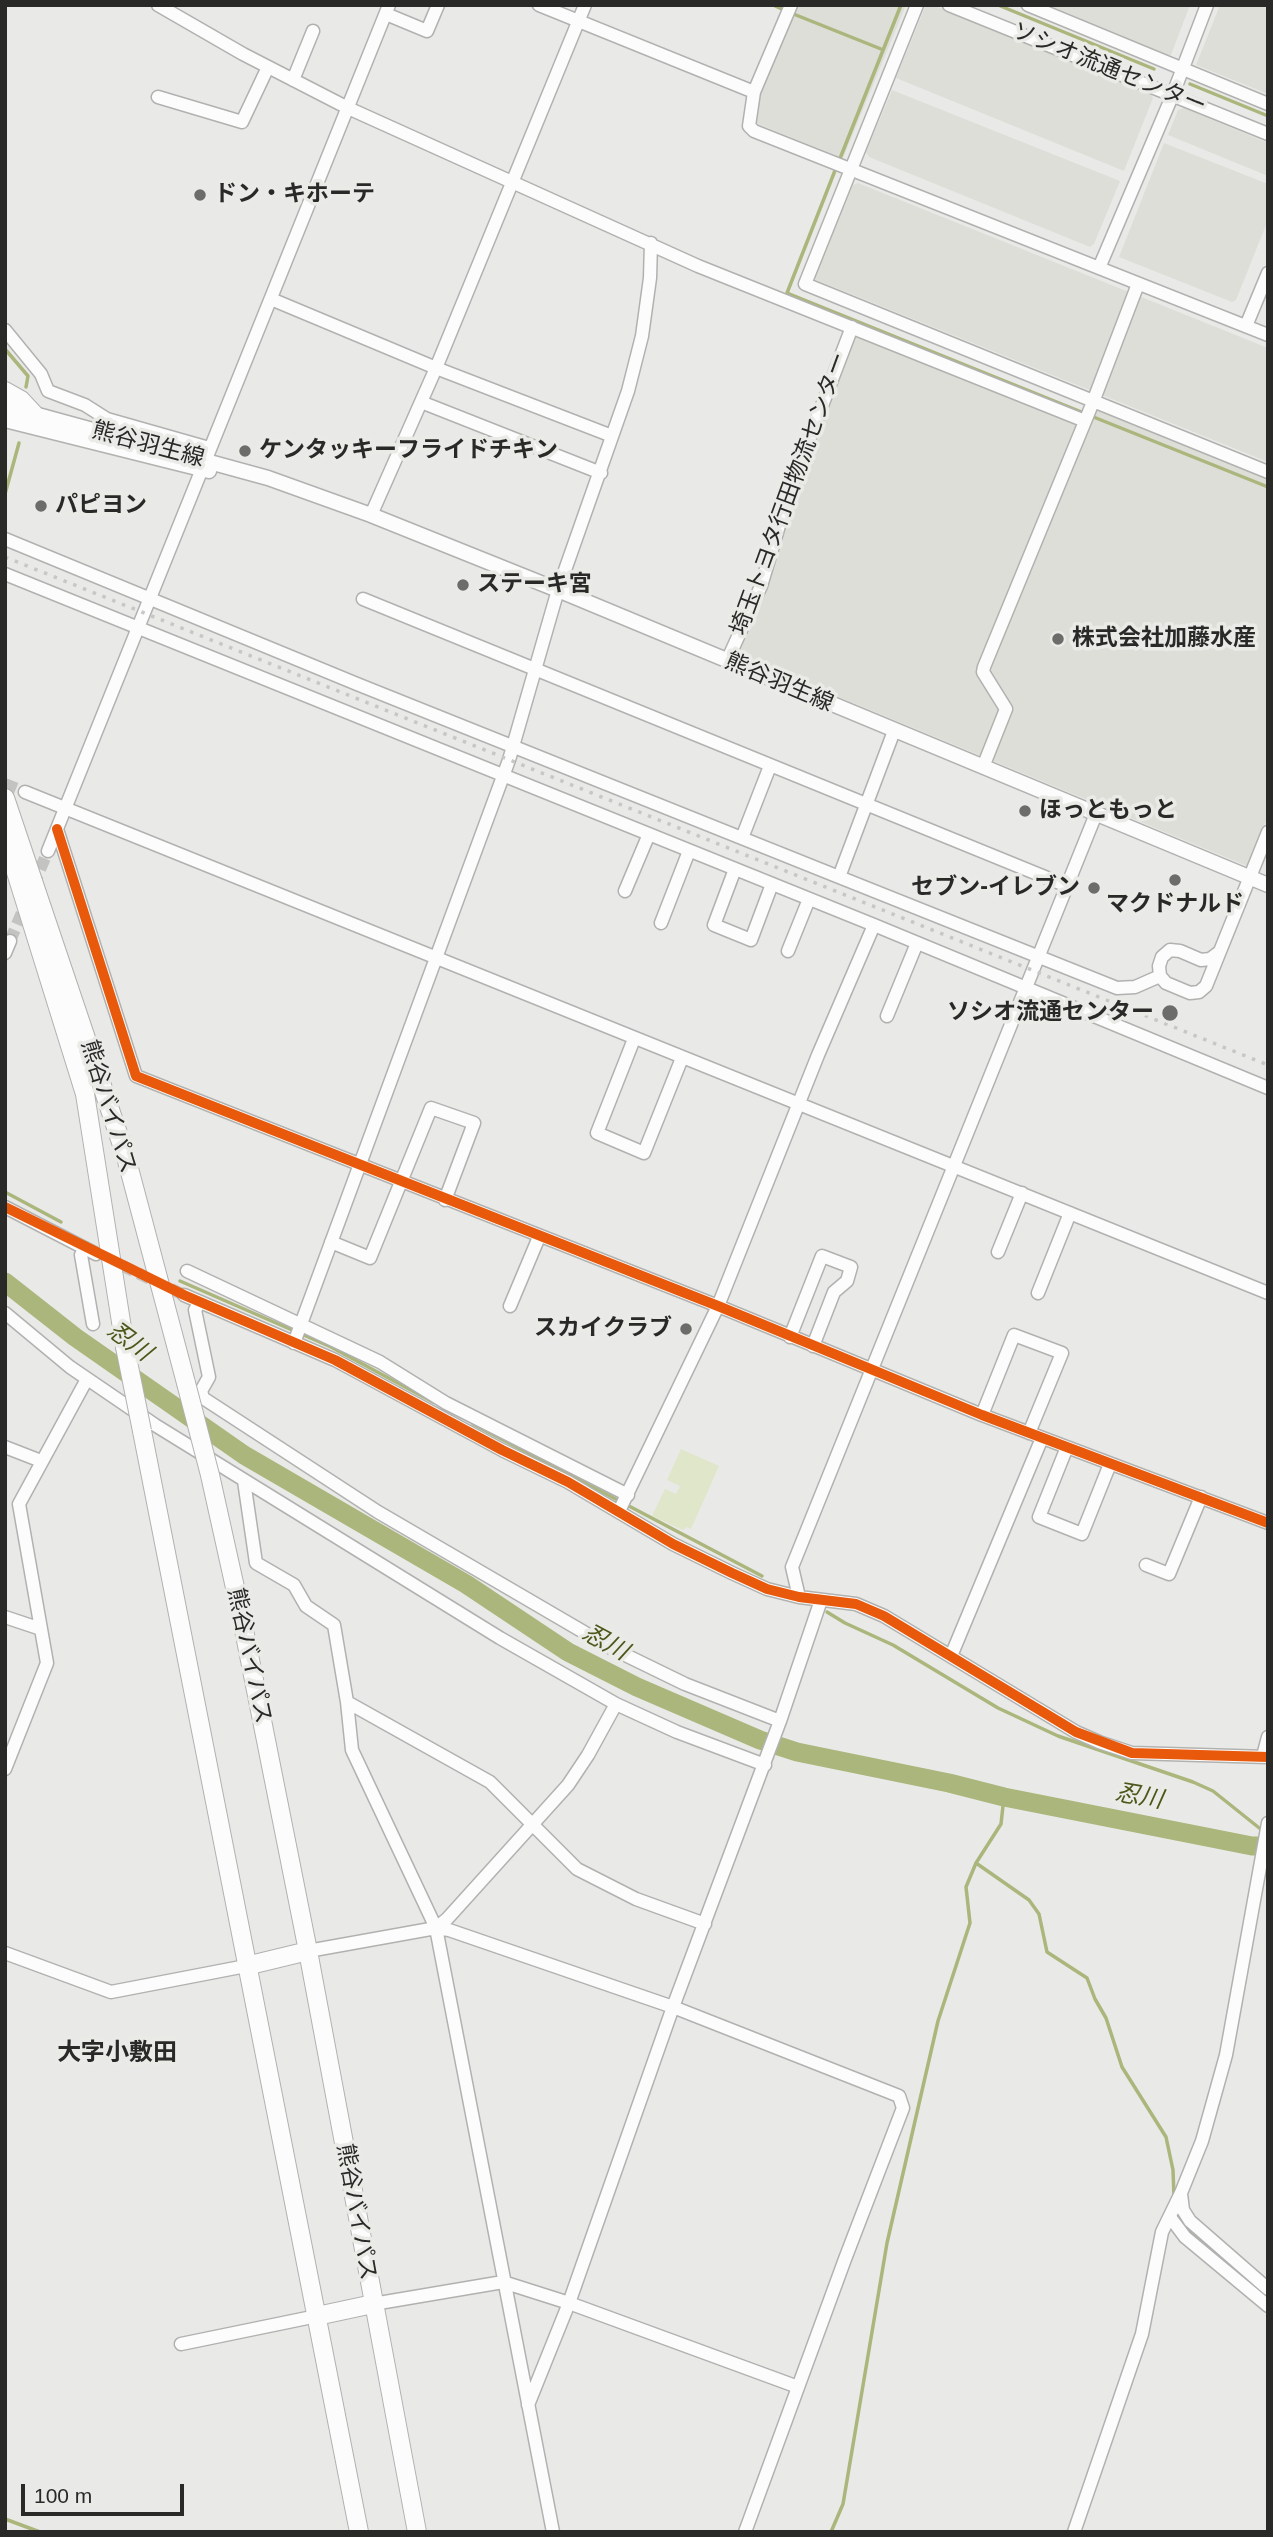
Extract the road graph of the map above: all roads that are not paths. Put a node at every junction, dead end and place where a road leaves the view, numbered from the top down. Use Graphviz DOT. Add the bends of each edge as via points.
graph roads {
  1 [pos="158,5"];
  2 [pos="438,5"];
  3 [pos="539,5"];
  4 [pos="584,5"];
  5 [pos="917,5"];
  6 [pos="949,5"];
  7 [pos="1028,5"];
  8 [pos="1207,5"];
  9 [pos="789,6"];
  10 [pos="387,10"];
  11 [pos="578,21"];
  12 [pos="313,31"];
  13 [pos="268,67"];
  14 [pos="1183,69"];
  15 [pos="293,79"];
  16 [pos="754,92"];
  17 [pos="1173,94"];
  18 [pos="158,97"];
  19 [pos="1268,104"];
  20 [pos="348,108"];
  21 [pos="1268,134"];
  22 [pos="851,170"];
  23 [pos="511,181"];
  24 [pos="651,243"];
  25 [pos="1099,268"];
  26 [pos="1268,273"];
  27 [pos="1138,284"];
  28 [pos="271,299"];
  29 [pos="1246,326"];
  30 [pos="852,327"];
  31 [pos="5,330"];
  32 [pos="1268,335"];
  33 [pos="436,368"];
  34 [pos="5,391"];
  35 [pos="421,402"];
  36 [pos="1093,402"];
  37 [pos="5,406"];
  38 [pos="34,414"];
  39 [pos="5,421"];
  40 [pos="1085,421"];
  41 [pos="612,436"];
  42 [pos="205,459"];
  43 [pos="1268,472"];
  44 [pos="601,473"];
  45 [pos="371,515"];
  46 [pos="5,539"];
  47 [pos="5,574"];
  48 [pos="558,590"];
  49 [pos="150,598"];
  50 [pos="363,598"];
  51 [pos="138,627"];
  52 [pos="727,661"];
  53 [pos="535,670"];
  54 [pos="894,731"];
  55 [pos="513,745"];
  56 [pos="770,766"];
  57 [pos="983,767"];
  58 [pos="503,776"];
  59 [pos="25,792"];
  60 [pos="5,798"];
  61 [pos="867,803"];
  62 [pos="64,808"];
  63 [pos="1096,814"];
  64 [pos="57,830"];
  65 [pos="1268,832"];
  66 [pos="649,834"];
  67 [pos="5,837"];
  68 [pos="743,838"];
  69 [pos="689,850"];
  70 [pos="48,851"];
  71 [pos="735,869"];
  72 [pos="839,877"];
  73 [pos="1249,877"];
  74 [pos="772,884"];
  75 [pos="1268,885"];
  76 [pos="1067,886"];
  77 [pos="625,891"];
  78 [pos="809,899"];
  79 [pos="660,923"];
  80 [pos="874,925"];
  81 [pos="917,943"];
  82 [pos="788,951"];
  83 [pos="1218,953"];
  84 [pos="436,957"];
  85 [pos="1037,957"];
  86 [pos="1160,976"];
  87 [pos="1025,987"];
  88 [pos="887,1016"];
  89 [pos="634,1039"];
  90 [pos="682,1058"];
  91 [pos="1268,1088"];
  92 [pos="798,1105"];
  93 [pos="954,1165"];
  94 [pos="358,1166"];
  95 [pos="401,1183"];
  96 [pos="1022,1193"];
  97 [pos="445,1200"];
  98 [pos="5,1207"];
  99 [pos="1070,1213"];
  100 [pos="539,1237"];
  101 [pos="331,1242"];
  102 [pos="998,1252"];
  103 [pos="187,1271"];
  104 [pos="1038,1293"];
  105 [pos="1268,1293"];
  106 [pos="184,1295"];
  107 [pos="200,1302"];
  108 [pos="510,1306"];
  109 [pos="718,1306"];
  110 [pos="5,1312"];
  111 [pos="93,1324"];
  112 [pos="298,1334"];
  113 [pos="790,1337"];
  114 [pos="813,1346"];
  115 [pos="870,1370"];
  116 [pos="87,1379"];
  117 [pos="982,1415"];
  118 [pos="1035,1435"];
  119 [pos="5,1447"];
  120 [pos="1067,1447"];
  121 [pos="41,1461"];
  122 [pos="1111,1464"];
  123 [pos="244,1481"];
  124 [pos="1201,1497"];
  125 [pos="624,1504"];
  126 [pos="1268,1523"];
  127 [pos="1146,1565"];
  128 [pos="799,1597"];
  129 [pos="821,1600"];
  130 [pos="5,1616"];
  131 [pos="41,1629"];
  132 [pos="951,1656"];
  133 [pos="347,1702"];
  134 [pos="616,1704"];
  135 [pos="780,1721"];
  136 [pos="1268,1737"];
  137 [pos="1266,1757"];
  138 [pos="765,1765"];
  139 [pos="5,1769"];
  140 [pos="1268,1823"];
  141 [pos="534,1824"];
  142 [pos="1263,1861"];
  143 [pos="705,1924"];
  144 [pos="436,1928"];
  145 [pos="308,1951"];
  146 [pos="5,1953"];
  147 [pos="246,1966"];
  148 [pos="673,2007"];
  149 [pos="1181,2173"];
  150 [pos="1181,2193"];
  151 [pos="1170,2217"];
  152 [pos="503,2282"];
  153 [pos="1268,2289"];
  154 [pos="569,2303"];
  155 [pos="373,2305"];
  156 [pos="1268,2306"];
  157 [pos="317,2316"];
  158 [pos="181,2344"];
  159 [pos="798,2387"];
  160 [pos="528,2405"];
  161 [pos="359,2532"];
  162 [pos="417,2532"];
  163 [pos="553,2532"];
  164 [pos="745,2532"];
  165 [pos="1074,2532"];
  1 -- 13 [label="street"];
  2 -- 10 [label="street" via="427,32"];
  3 -- 11 [label="street"];
  4 -- 11 [label="street"];
  5 -- 22 [label="street"];
  6 -- 17 [label="street, ソシオ流通センター"];
  7 -- 14 [label="street"];
  8 -- 14 [label="street"];
  9 -- 16 [label="street"];
  10 -- 20 [label="street"];
  11 -- 16 [label="street"];
  11 -- 23 [label="street"];
  12 -- 15 [label="street"];
  13 -- 15 [label="street"];
  13 -- 18 [label="street" via="242,122"];
  14 -- 17 [label="street"];
  14 -- 19 [label="street"];
  15 -- 20 [label="street"];
  16 -- 22 [label="street" via="749,126 754,131"];
  17 -- 21 [label="street, ソシオ流通センター"];
  17 -- 25 [label="street"];
  20 -- 23 [label="street"];
  20 -- 28 [label="street"];
  22 -- 25 [label="street"];
  22 -- 36 [label="street" via="805,284"];
  23 -- 24 [label="street"];
  23 -- 33 [label="street"];
  24 -- 30 [label="street"];
  24 -- 41 [label="street" via="642,337"];
  25 -- 27 [label="street"];
  26 -- 29 [label="street"];
  27 -- 29 [label="street"];
  27 -- 36 [label="street"];
  28 -- 33 [label="street"];
  28 -- 42 [label="street"];
  29 -- 32 [label="street"];
  30 -- 40 [label="street"];
  30 -- 52 [label="street, 埼玉トヨタ行田物流センター" via="789,492 761,586"];
  31 -- 42 [label="street" via="41,374 48,391"];
  33 -- 35 [label="street"];
  33 -- 41 [label="street"];
  34 -- 38 [label="highway"];
  35 -- 44 [label="street"];
  35 -- 45 [label="street"];
  36 -- 40 [label="street"];
  36 -- 43 [label="street"];
  37 -- 38 [label="main road, 熊谷羽生線"];
  38 -- 42 [label="main road, 熊谷羽生線"];
  39 -- 42 [label="main road, 熊谷羽生線"];
  40 -- 57 [label="street" via="984,667 1006,709"];
  41 -- 44 [label="street"];
  42 -- 45 [label="main road, 熊谷羽生線" via="267,485"];
  42 -- 49 [label="street"];
  44 -- 48 [label="street"];
  45 -- 48 [label="main road, 熊谷羽生線"];
  46 -- 49 [label="street"];
  47 -- 51 [label="street"];
  48 -- 52 [label="main road, 熊谷羽生線"];
  48 -- 53 [label="street"];
  49 -- 51 [label="street"];
  49 -- 55 [label="street"];
  50 -- 53 [label="street"];
  51 -- 58 [label="street"];
  51 -- 62 [label="street"];
  52 -- 54 [label="main road, 熊谷羽生線"];
  53 -- 55 [label="street"];
  53 -- 56 [label="street"];
  54 -- 57 [label="main road, 熊谷羽生線"];
  54 -- 61 [label="street"];
  55 -- 58 [label="street"];
  55 -- 68 [label="street"];
  56 -- 61 [label="street"];
  56 -- 68 [label="street"];
  57 -- 63 [label="main road, 熊谷羽生線"];
  58 -- 66 [label="street"];
  58 -- 84 [label="street"];
  59 -- 62 [label="street"];
  60 -- 145 [label="highway, 熊谷バイパス, bridge" via="125,1157 186,1383 240,1610"];
  61 -- 72 [label="street"];
  61 -- 76 [label="street"];
  62 -- 64 [label="street"];
  62 -- 84 [label="street"];
  63 -- 73 [label="main road, 熊谷羽生線"];
  63 -- 76 [label="street"];
  64 -- 70 [label="street"];
  64 -- 94 [label="street" via="136,1076"];
  65 -- 73 [label="street"];
  66 -- 69 [label="street"];
  66 -- 77 [label="street"];
  67 -- 147 [label="highway, 熊谷バイパス, bridge" via="85,1094 125,1347"];
  68 -- 72 [label="street"];
  69 -- 71 [label="street"];
  69 -- 79 [label="street"];
  71 -- 74 [label="street"];
  71 -- 74 [label="street" via="714,925 751,940"];
  72 -- 85 [label="street"];
  73 -- 75 [label="main road, 熊谷羽生線"];
  73 -- 83 [label="street"];
  74 -- 78 [label="street"];
  76 -- 85 [label="street"];
  78 -- 80 [label="street"];
  78 -- 82 [label="street"];
  80 -- 81 [label="street"];
  80 -- 92 [label="street"];
  81 -- 87 [label="street"];
  81 -- 88 [label="street"];
  83 -- 86 [label="street" via="1201,960 1170,950 1158,966"];
  83 -- 86 [label="street" via="1206,986 1199,992 1190,993"];
  84 -- 89 [label="street"];
  84 -- 94 [label="street"];
  85 -- 86 [label="street" via="1117,988 1135,988"];
  85 -- 87 [label="street"];
  87 -- 91 [label="street"];
  87 -- 93 [label="street"];
  89 -- 90 [label="street"];
  89 -- 90 [label="street" via="597,1133 644,1153"];
  90 -- 92 [label="street"];
  92 -- 93 [label="street"];
  92 -- 109 [label="street"];
  93 -- 96 [label="street"];
  93 -- 115 [label="street"];
  94 -- 95 [label="street"];
  94 -- 101 [label="street"];
  95 -- 97 [label="street"];
  95 -- 97 [label="street" via="431,1108 474,1123"];
  95 -- 101 [label="street" via="370,1258"];
  96 -- 99 [label="street"];
  96 -- 102 [label="street"];
  97 -- 100 [label="street"];
  98 -- 111 [label="street" via="90,1251 81,1255"];
  99 -- 104 [label="street"];
  99 -- 105 [label="street"];
  100 -- 108 [label="street"];
  100 -- 109 [label="street"];
  101 -- 112 [label="street"];
  103 -- 112 [label="street"];
  106 -- 107 [label="street"];
  107 -- 112 [label="street"];
  107 -- 135 [label="street" via="195,1310 209,1377 202,1398 378,1512 611,1648 685,1684"];
  109 -- 113 [label="street"];
  109 -- 125 [label="street"];
  110 -- 116 [label="street"];
  112 -- 125 [label="street" via="335,1360"];
  112 -- 125 [label="street" via="380,1362"];
  113 -- 114 [label="street"];
  113 -- 114 [label="street" via="822,1256 851,1267 847,1282 834,1292"];
  114 -- 115 [label="street"];
  115 -- 117 [label="street"];
  115 -- 128 [label="street" via="792,1567"];
  116 -- 121 [label="street"];
  116 -- 123 [label="street"];
  117 -- 118 [label="street"];
  117 -- 118 [label="street" via="1014,1335 1062,1353"];
  118 -- 120 [label="street"];
  118 -- 132 [label="street"];
  119 -- 121 [label="street"];
  120 -- 122 [label="street"];
  120 -- 122 [label="street" via="1039,1517 1082,1534"];
  121 -- 131 [label="street" via="19,1504"];
  122 -- 124 [label="street"];
  123 -- 133 [label="street" via="256,1563 295,1585 306,1606 334,1625"];
  123 -- 134 [label="street"];
  124 -- 126 [label="street"];
  124 -- 127 [label="street" via="1170,1574"];
  125 -- 128 [label="street" via="673,1544 767,1589"];
  128 -- 129 [label="street"];
  129 -- 132 [label="street" via="856,1604 884,1616"];
  129 -- 135 [label="street"];
  130 -- 131 [label="street"];
  131 -- 139 [label="street" via="47,1663"];
  132 -- 137 [label="street" via="1076,1732 1132,1754"];
  133 -- 141 [label="street" via="490,1782"];
  133 -- 144 [label="street" via="352,1750"];
  134 -- 138 [label="street"];
  134 -- 141 [label="street" via="568,1785"];
  135 -- 138 [label="street"];
  136 -- 137 [label="street"];
  138 -- 143 [label="street"];
  140 -- 142 [label="street"];
  141 -- 143 [label="street" via="577,1869 636,1899"];
  141 -- 144 [label="street"];
  142 -- 150 [label="street" via="1226,2055 1202,2141"];
  143 -- 148 [label="street"];
  144 -- 145 [label="street"];
  144 -- 148 [label="street"];
  144 -- 152 [label="street"];
  145 -- 147 [label="highway"];
  145 -- 155 [label="highway, 熊谷バイパス"];
  146 -- 147 [label="street" via="111,1992"];
  147 -- 157 [label="highway, 熊谷バイパス"];
  148 -- 154 [label="street"];
  148 -- 159 [label="street" via="899,2096 903,2108"];
  149 -- 150 [label="street"];
  150 -- 151 [label="street"];
  150 -- 153 [label="street" via="1190,2221"];
  151 -- 156 [label="street" via="1185,2236"];
  151 -- 165 [label="street" via="1162,2232 1142,2334"];
  152 -- 154 [label="street"];
  152 -- 155 [label="street"];
  152 -- 160 [label="street"];
  154 -- 159 [label="street"];
  154 -- 160 [label="street"];
  155 -- 157 [label="highway"];
  155 -- 162 [label="highway, 熊谷バイパス"];
  157 -- 158 [label="street"];
  157 -- 161 [label="highway, 熊谷バイパス"];
  159 -- 164 [label="street"];
  160 -- 163 [label="street"];
}
